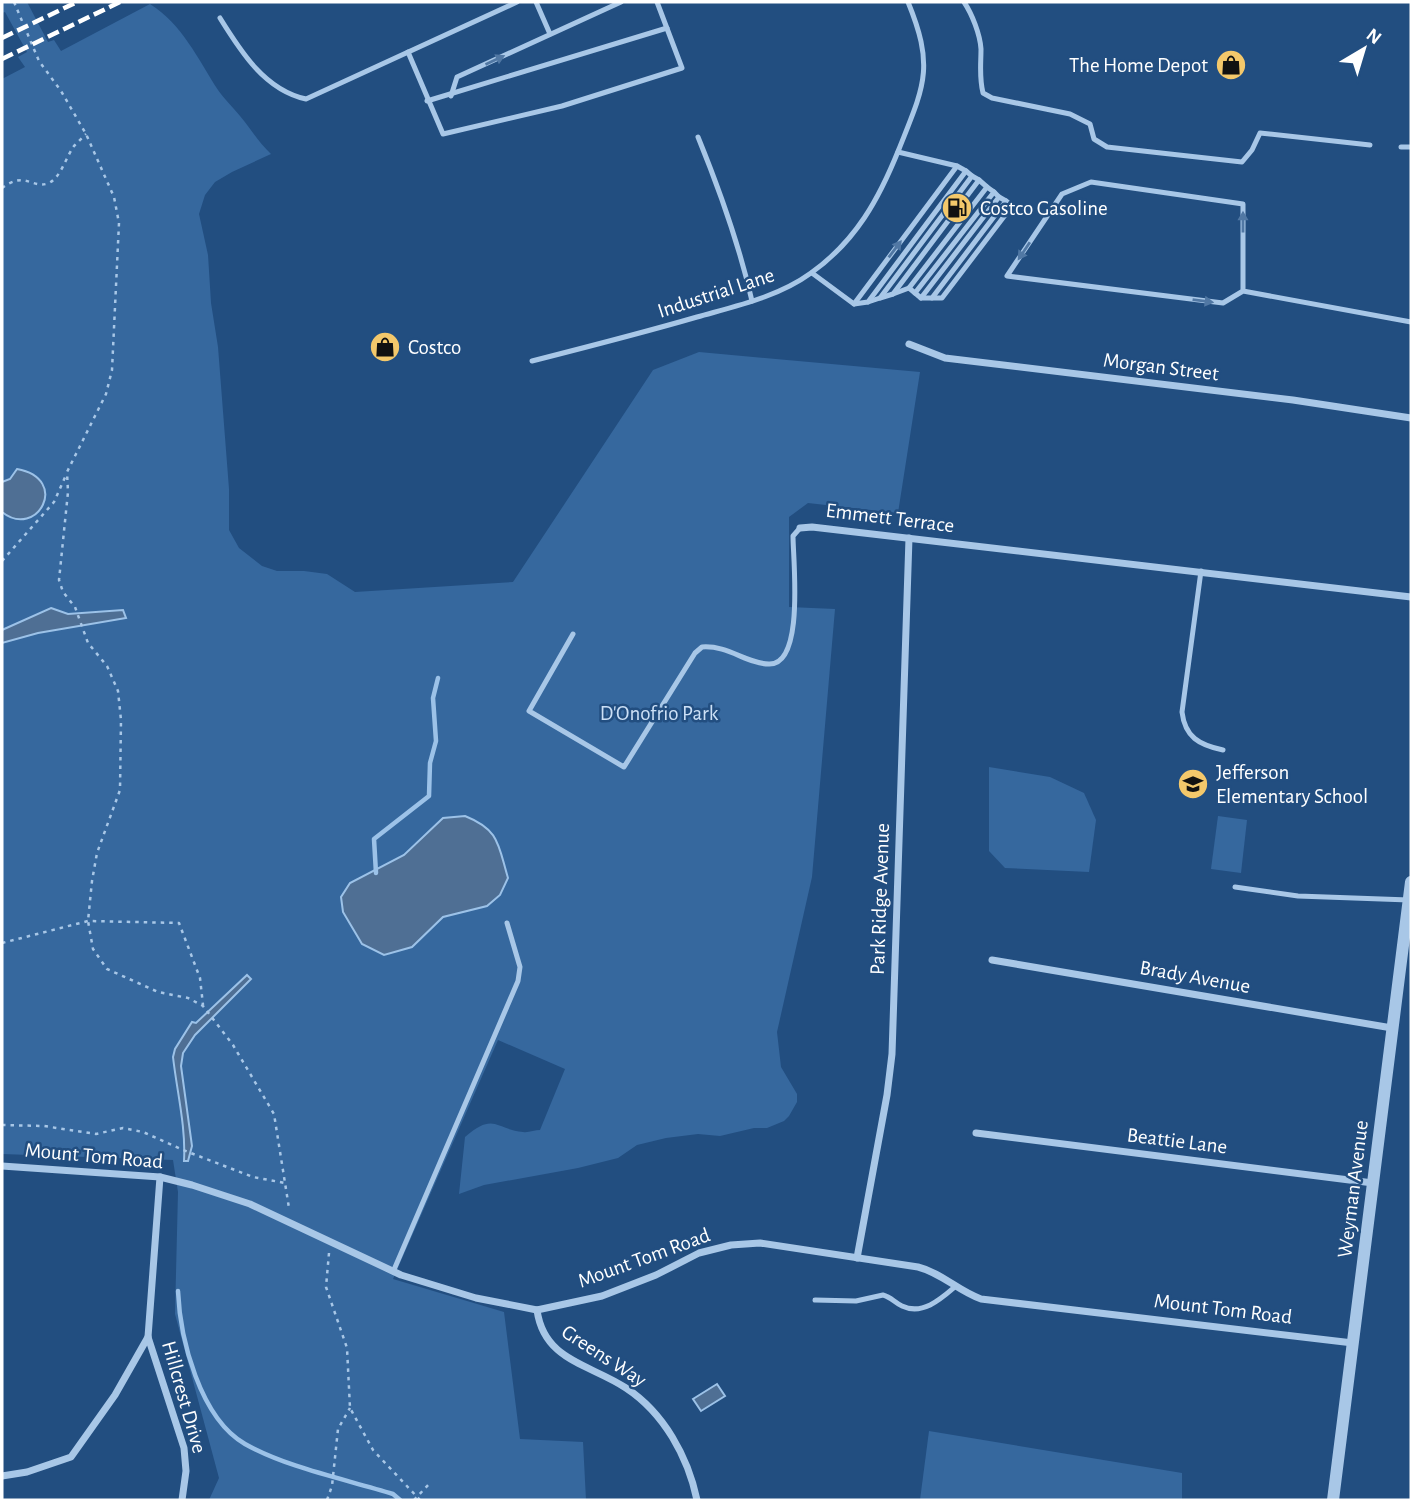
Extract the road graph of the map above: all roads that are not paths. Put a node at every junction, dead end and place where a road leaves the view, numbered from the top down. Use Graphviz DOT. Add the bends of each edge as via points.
graph roads {
  1 [pos="517,2"];
  2 [pos="536,2"];
  3 [pos="621,2"];
  4 [pos="657,2"];
  5 [pos="908,2"];
  6 [pos="964,2"];
  7 [pos="220,18"];
  8 [pos="667,28"];
  9 [pos="550,34"];
  10 [pos="408,52"];
  11 [pos="451,96"];
  12 [pos="427,101"];
  13 [pos="698,137"];
  14 [pos="1370,145"];
  15 [pos="1401,147"];
  16 [pos="1411,147"];
  17 [pos="898,152"];
  18 [pos="957,166"];
  19 [pos="966,171"];
  20 [pos="972,176"];
  21 [pos="979,180"];
  22 [pos="987,187"];
  23 [pos="996,194"];
  24 [pos="812,273"];
  25 [pos="909,288"];
  26 [pos="1243,291"];
  27 [pos="892,294"];
  28 [pos="918,295"];
  29 [pos="880,298"];
  30 [pos="752,301"];
  31 [pos="869,302"];
  32 [pos="854,304"];
  33 [pos="1411,322"];
  34 [pos="909,344"];
  35 [pos="532,362"];
  36 [pos="1411,418"];
  37 [pos="800,528"];
  38 [pos="909,538"];
  39 [pos="1201,571"];
  40 [pos="1411,597"];
  41 [pos="573,634"];
  42 [pos="1223,750"];
  43 [pos="1411,883"];
  44 [pos="1235,887"];
  45 [pos="1409,900"];
  46 [pos="507,923"];
  47 [pos="992,960"];
  48 [pos="1392,1028"];
  49 [pos="976,1133"];
  50 [pos="2,1166"];
  51 [pos="160,1177"];
  52 [pos="1373,1182"];
  53 [pos="857,1258"];
  54 [pos="393,1272"];
  55 [pos="956,1286"];
  56 [pos="815,1300"];
  57 [pos="537,1310"];
  58 [pos="148,1337"];
  59 [pos="1353,1343"];
  60 [pos="2,1476"];
  61 [pos="182,1500"];
  62 [pos="697,1500"];
  63 [pos="1333,1500"];
  1 -- 10 [label="lane"];
  2 -- 9 [label="lane"];
  3 -- 9 [label="lane"];
  4 -- 8 [label="lane"];
  5 -- 17 [label="lane, Industrial Lane" via="924,49 924,78"];
  6 -- 14 [label="lane" via="981,47 983,93 1070,114 1090,124 1094,139 1107,147 1242,162 1259,134"];
  7 -- 10 [label="lane" via="262,75 288,95 306,99"];
  8 -- 11 [label="lane"];
  8 -- 12 [label="lane" via="682,68 562,106 443,134"];
  11 -- 9 [label="lane, one-way" via="457,77"];
  10 -- 12 [label="lane"];
  11 -- 12 [label="lane"];
  13 -- 30 [label="lane" via="743,259"];
  15 -- 16 [label="lane"];
  17 -- 18 [label="lane"];
  17 -- 24 [label="lane, Industrial Lane" via="863,222"];
  18 -- 19 [label="lane"];
  32 -- 18 [label="lane, one-way"];
  19 -- 20 [label="lane"];
  19 -- 31 [label="lane"];
  20 -- 21 [label="lane"];
  20 -- 29 [label="lane"];
  21 -- 22 [label="lane"];
  21 -- 27 [label="lane"];
  22 -- 23 [label="lane"];
  22 -- 25 [label="lane"];
  23 -- 28 [label="lane"];
  23 -- 28 [label="lane" via="1006,201 932,298"];
  24 -- 30 [label="lane, Industrial Lane"];
  24 -- 32 [label="lane"];
  25 -- 27 [label="lane"];
  25 -- 28 [label="lane"];
  26 -- 26 [label="lane, one-way" via="1243,204 1091,182 1062,194 1007,276 1223,303"];
  26 -- 33 [label="lane"];
  27 -- 29 [label="lane"];
  29 -- 31 [label="lane"];
  30 -- 35 [label="lane, Industrial Lane"];
  31 -- 32 [label="lane"];
  34 -- 36 [label="street, Morgan Street" via="945,358"];
  37 -- 38 [label="street, Emmett Terrace"];
  37 -- 41 [label="lane, Emmett Terrace" via="793,536 794,624 787,653 778,663 768,665 722,648 702,647 624,767 529,711"];
  38 -- 39 [label="street, Emmett Terrace"];
  38 -- 53 [label="street, Park Ridge Avenue" via="892,1054"];
  39 -- 40 [label="street, Emmett Terrace"];
  39 -- 42 [label="lane" via="1182,712 1184,727 1194,740"];
  43 -- 45 [label="street, Weyman Avenue"];
  44 -- 45 [label="lane" via="1298,896"];
  45 -- 48 [label="street, Weyman Avenue"];
  46 -- 54 [label="lane" via="520,967 519,981"];
  47 -- 48 [label="street, Brady Avenue"];
  48 -- 52 [label="street, Weyman Avenue"];
  49 -- 52 [label="street, Beattie Lane"];
  50 -- 51 [label="street, Mount Tom Road"];
  51 -- 54 [label="street, Mount Tom Road" via="222,1194"];
  51 -- 58 [label="street, Hillcrest Drive"];
  52 -- 59 [label="street, Weyman Avenue"];
  53 -- 55 [label="street, Mount Tom Road" via="928,1269"];
  53 -- 57 [label="street, Mount Tom Road" via="761,1243 731,1245 699,1253 602,1296"];
  54 -- 57 [label="street, Mount Tom Road" via="476,1298"];
  55 -- 56 [label="lane" via="936,1304 918,1309 883,1295 856,1301"];
  55 -- 59 [label="street, Mount Tom Road" via="981,1299"];
  57 -- 62 [label="street, Greens Way" via="539,1328 549,1343 627,1388 664,1426 692,1476"];
  58 -- 60 [label="street" via="115,1395 71,1457"];
  58 -- 61 [label="street, Hillcrest Drive" via="184,1448"];
  59 -- 63 [label="street, Weyman Avenue"];
}
